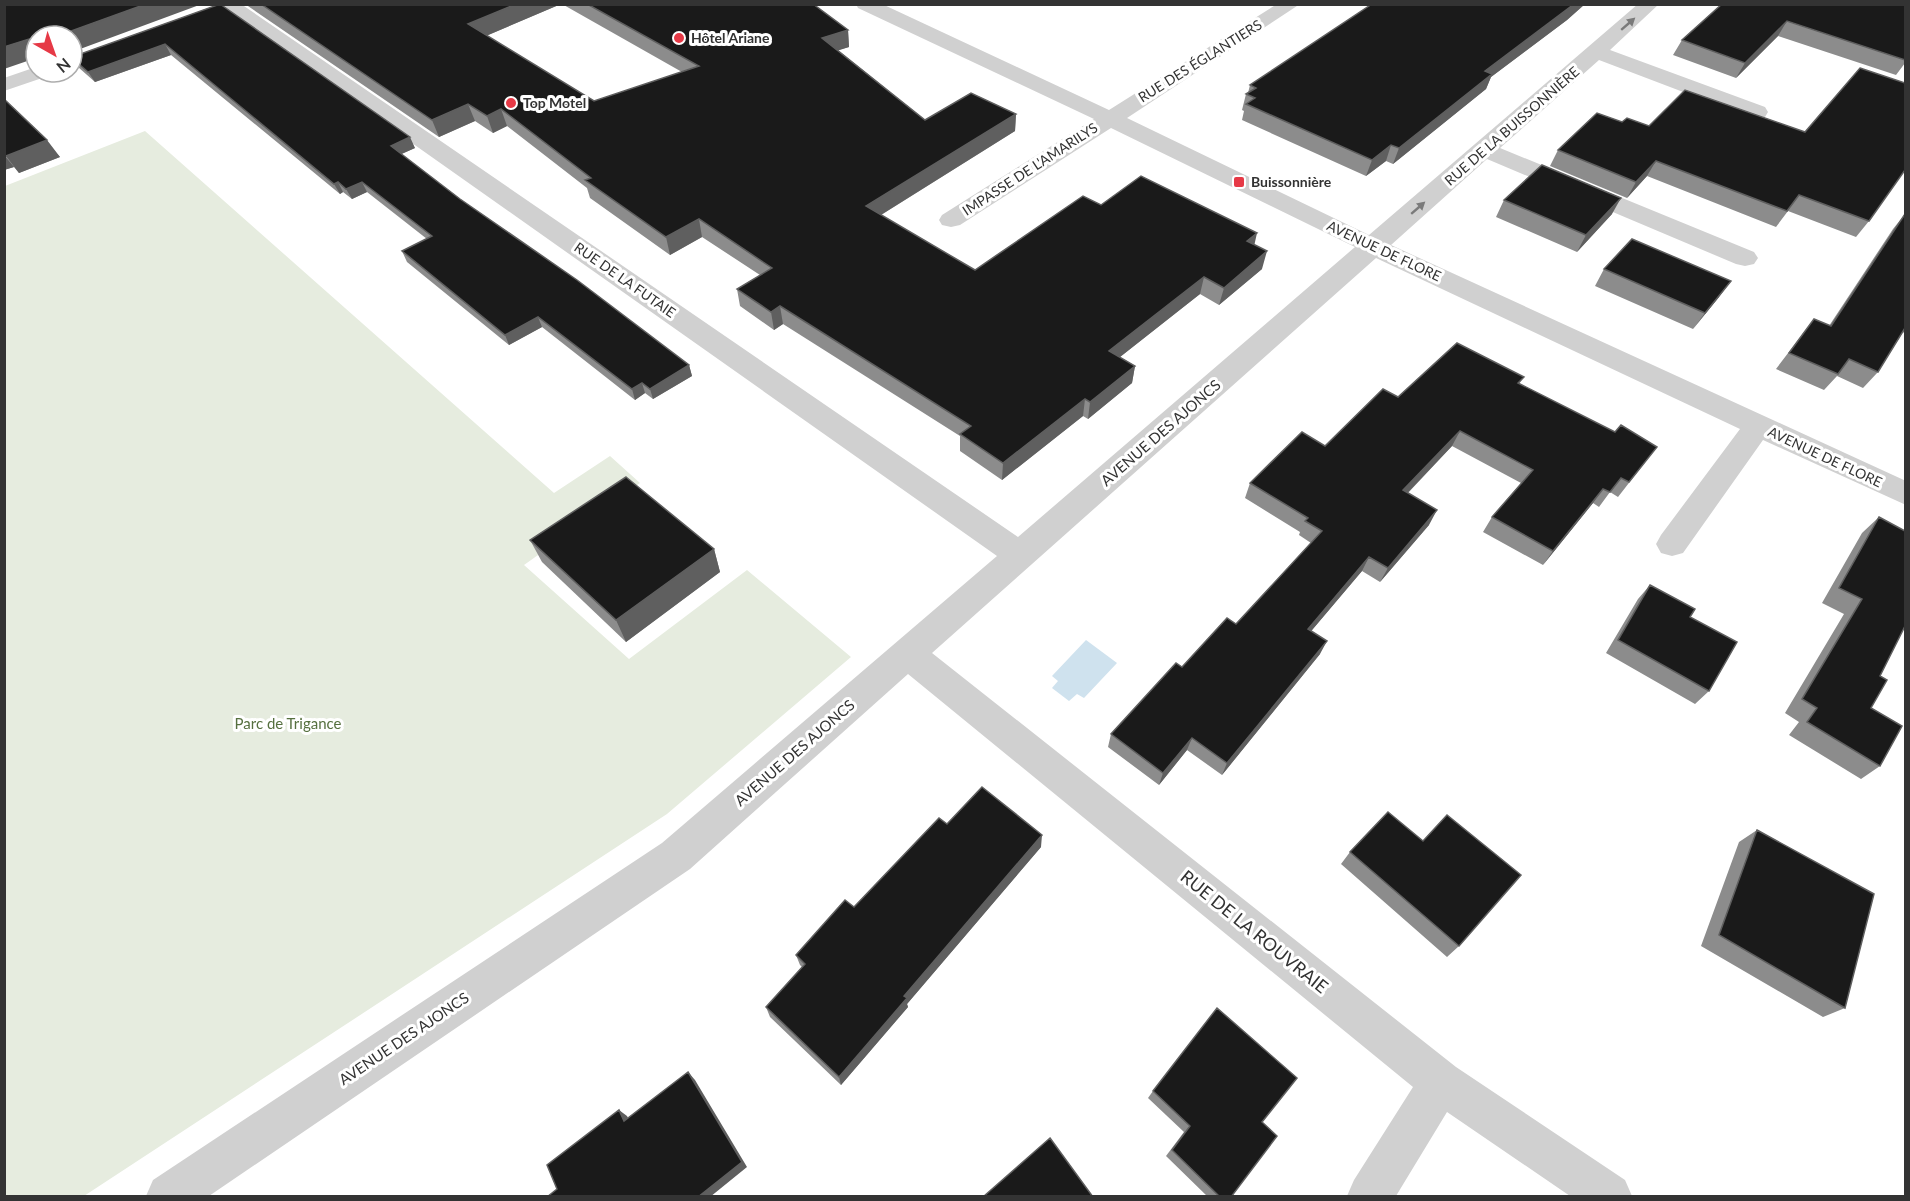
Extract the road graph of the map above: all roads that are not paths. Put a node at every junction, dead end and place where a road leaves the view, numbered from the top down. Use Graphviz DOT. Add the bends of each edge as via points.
graph roads {
  1 [pos="865,4"];
  2 [pos="1291,4"];
  3 [pos="1650,4"];
  4 [pos="222,7"];
  5 [pos="1596,52"];
  6 [pos="24,78"];
  7 [pos="4,85"];
  8 [pos="1757,112"];
  9 [pos="1109,118"];
  10 [pos="1485,150"];
  11 [pos="951,220"];
  12 [pos="1374,247"];
  13 [pos="1745,258"];
  14 [pos="1758,426"];
  15 [pos="1905,494"];
  16 [pos="1672,544"];
  17 [pos="1021,556"];
  18 [pos="908,654"];
  19 [pos="1441,1082"];
  20 [pos="169,1197"];
  21 [pos="1370,1197"];
  22 [pos="1609,1197"];
  1 -- 9 [label="street, AVENUE DE FLORE"];
  2 -- 9 [label="street, RUE DES ÉGLANTIERS"];
  5 -- 3 [label="street, RUE DE LA BUISSONNIÈRE, one-way"];
  4 -- 17 [label="street, RUE DE LA FUTAIE"];
  5 -- 8 [label="street"];
  5 -- 10 [label="street, RUE DE LA BUISSONNIÈRE"];
  6 -- 7 [label="street"];
  9 -- 11 [label="street, IMPASSE DE L'AMARILYS"];
  9 -- 12 [label="street, AVENUE DE FLORE"];
  12 -- 10 [label="street, RUE DE LA BUISSONNIÈRE, one-way"];
  10 -- 13 [label="street"];
  12 -- 14 [label="street, AVENUE DE FLORE"];
  12 -- 17 [label="street, AVENUE DES AJONCS"];
  14 -- 15 [label="street, AVENUE DE FLORE"];
  14 -- 16 [label="street"];
  17 -- 18 [label="street, AVENUE DES AJONCS"];
  18 -- 19 [label="street, RUE DE LA ROUVRAIE"];
  18 -- 20 [label="street, AVENUE DES AJONCS" via="676,856"];
  19 -- 21 [label="street"];
  19 -- 22 [label="street, RUE DE LA ROUVRAIE"];
}
